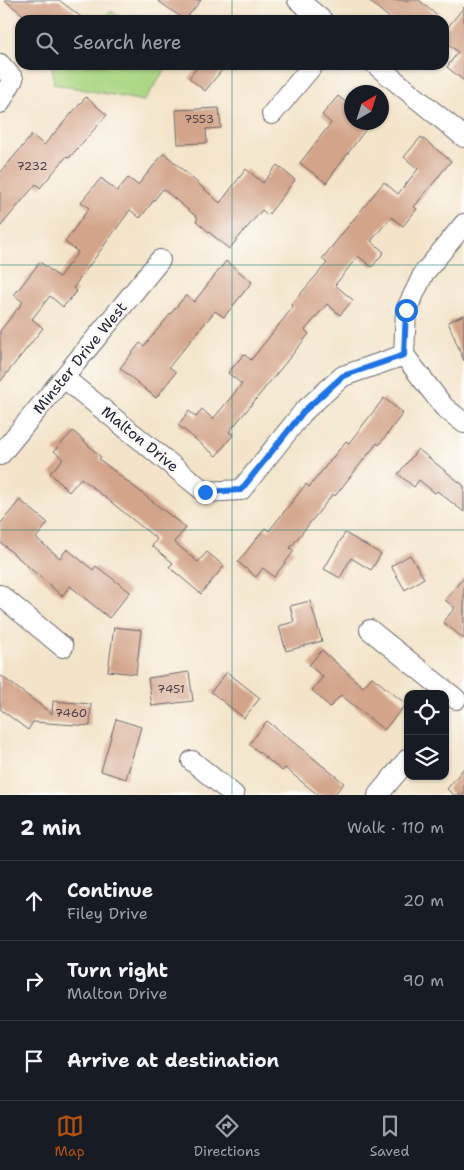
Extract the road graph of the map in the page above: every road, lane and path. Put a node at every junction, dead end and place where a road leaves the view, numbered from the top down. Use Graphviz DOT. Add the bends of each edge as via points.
graph roads {
  1 [pos="298,0"];
  2 [pos="316,15"];
  3 [pos="0,64"];
  4 [pos="309,70"];
  5 [pos="382,70"];
  6 [pos="0,103"];
  7 [pos="272,114"];
  8 [pos="464,137"];
  9 [pos="464,224"];
  10 [pos="160,260"];
  11 [pos="404,355"];
  12 [pos="64,378"];
  13 [pos="464,423"];
  14 [pos="0,456"];
  15 [pos="0,595"];
  16 [pos="370,630"];
  17 [pos="63,647"];
  18 [pos="455,700"];
  19 [pos="192,761"];
  20 [pos="404,764"];
  21 [pos="234,795"];
  22 [pos="378,795"];
  1 -- 2 [label="street"];
  3 -- 6 [label="street" via="13,79"];
  4 -- 7 [label="street"];
  5 -- 8 [label="street"];
  9 -- 11 [label="street" via="424,273 406,310"];
  10 -- 12 [label="street, Minster Drive West"];
  11 -- 12 [label="street, Malton Drive" via="343,376 304,411 241,490 214,492 205,492"];
  11 -- 13 [label="street" via="444,407"];
  12 -- 14 [label="street, Minster Drive West"];
  15 -- 17 [label="street"];
  16 -- 18 [label="street"];
  19 -- 21 [label="street"];
  20 -- 22 [label="street"];
}
